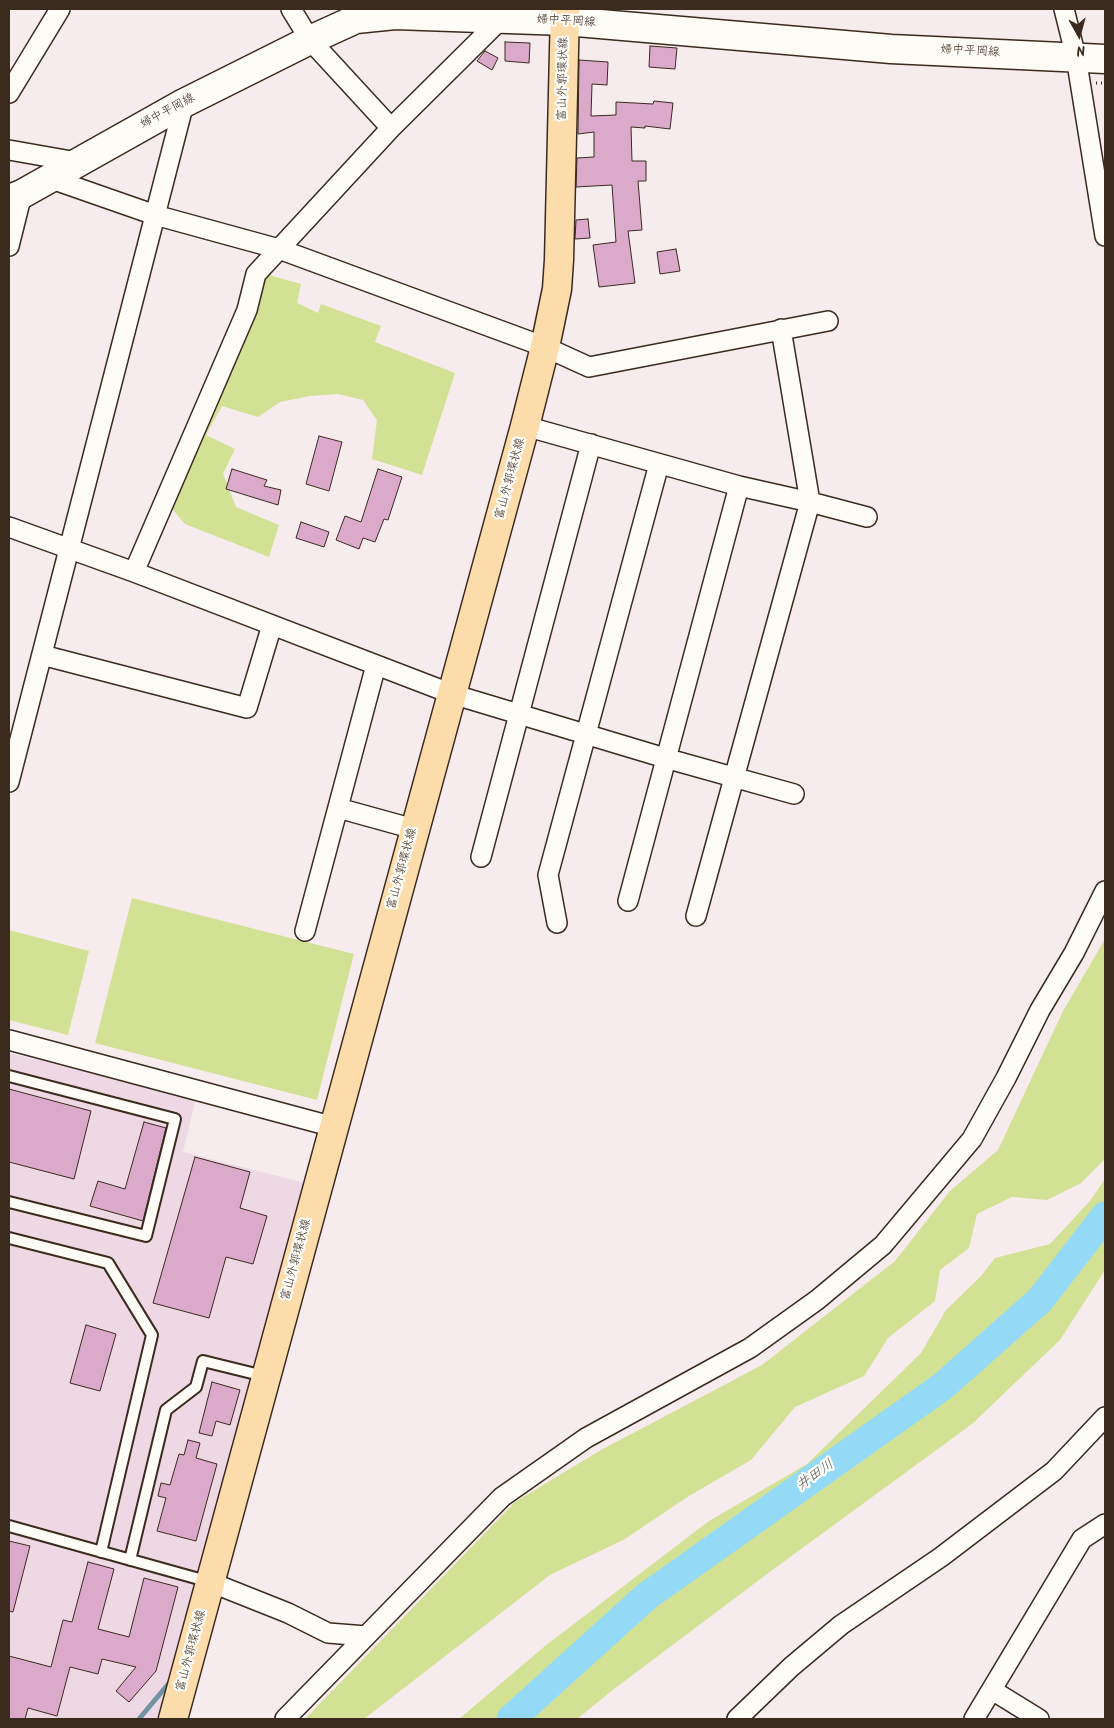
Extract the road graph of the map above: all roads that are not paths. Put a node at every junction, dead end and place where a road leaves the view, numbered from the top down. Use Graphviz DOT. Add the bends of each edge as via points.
graph roads {
  1 [pos="60,9"];
  2 [pos="291,9"];
  3 [pos="1064,9"];
  4 [pos="498,14"];
  5 [pos="565,15"];
  6 [pos="310,40"];
  7 [pos="1076,57"];
  8 [pos="1105,59"];
  9 [pos="9,93"];
  10 [pos="184,103"];
  11 [pos="392,128"];
  12 [pos="9,150"];
  13 [pos="78,162"];
  14 [pos="49,178"];
  15 [pos="15,196"];
  16 [pos="155,215"];
  17 [pos="1105,236"];
  18 [pos="9,246"];
  19 [pos="279,249"];
  20 [pos="828,321"];
  21 [pos="781,329"];
  22 [pos="545,347"];
  23 [pos="525,426"];
  24 [pos="591,444"];
  25 [pos="659,464"];
  26 [pos="739,486"];
  27 [pos="810,502"];
  28 [pos="867,518"];
  29 [pos="9,527"];
  30 [pos="69,548"];
  31 [pos="134,572"];
  32 [pos="272,624"];
  33 [pos="42,655"];
  34 [pos="376,665"];
  35 [pos="452,694"];
  36 [pos="519,714"];
  37 [pos="587,735"];
  38 [pos="665,758"];
  39 [pos="733,777"];
  40 [pos="9,782"];
  41 [pos="794,794"];
  42 [pos="338,808"];
  43 [pos="414,829"];
  44 [pos="481,857"];
  45 [pos="1105,891"];
  46 [pos="628,901"];
  47 [pos="696,916"];
  48 [pos="557,923"];
  49 [pos="306,931"];
  50 [pos="9,1040"];
  51 [pos="9,1076"];
  52 [pos="334,1127"];
  53 [pos="10,1203"];
  54 [pos="9,1214"];
  55 [pos="9,1238"];
  56 [pos="266,1377"];
  57 [pos="1105,1417"];
  58 [pos="1105,1524"];
  59 [pos="9,1526"];
  60 [pos="100,1552"];
  61 [pos="130,1560"];
  62 [pos="210,1582"];
  63 [pos="366,1636"];
  64 [pos="992,1690"];
  65 [pos="173,1719"];
  66 [pos="285,1719"];
  67 [pos="737,1719"];
  68 [pos="974,1719"];
  69 [pos="1040,1719"];
  1 -- 9 [label="street"];
  2 -- 6 [label="street"];
  3 -- 7 [label="street"];
  4 -- 5 [label="main road, 婦中平岡線"];
  4 -- 6 [label="main road, 婦中平岡線" via="395,15 356,19"];
  4 -- 11 [label="street"];
  5 -- 7 [label="main road, 婦中平岡線" via="891,49"];
  5 -- 22 [label="main road, 富山外郭環状線" via="559,260 557,289"];
  6 -- 10 [label="main road, 婦中平岡線"];
  6 -- 11 [label="street"];
  7 -- 8 [label="main road, 婦中平岡線"];
  7 -- 17 [label="street"];
  10 -- 13 [label="main road, 婦中平岡線"];
  10 -- 16 [label="street"];
  11 -- 19 [label="street"];
  12 -- 13 [label="street"];
  13 -- 14 [label="main road, 婦中平岡線"];
  14 -- 15 [label="main road, 婦中平岡線"];
  14 -- 16 [label="street"];
  15 -- 18 [label="street"];
  16 -- 19 [label="street"];
  16 -- 30 [label="street"];
  19 -- 22 [label="street"];
  19 -- 31 [label="street" via="256,274 247,310"];
  20 -- 21 [label="street"];
  21 -- 22 [label="street" via="589,367"];
  21 -- 27 [label="street"];
  22 -- 23 [label="main road, 富山外郭環状線"];
  23 -- 24 [label="street"];
  23 -- 35 [label="main road, 富山外郭環状線"];
  24 -- 25 [label="street"];
  24 -- 36 [label="street"];
  25 -- 26 [label="street"];
  25 -- 37 [label="street"];
  26 -- 27 [label="street"];
  26 -- 38 [label="street"];
  27 -- 28 [label="street"];
  27 -- 39 [label="street"];
  29 -- 30 [label="street"];
  30 -- 31 [label="street"];
  30 -- 33 [label="street"];
  31 -- 32 [label="street"];
  32 -- 33 [label="street" via="248,708"];
  32 -- 34 [label="street"];
  33 -- 40 [label="street"];
  34 -- 35 [label="street"];
  34 -- 42 [label="street"];
  35 -- 36 [label="street"];
  35 -- 43 [label="main road, 富山外郭環状線"];
  36 -- 37 [label="street"];
  36 -- 44 [label="street"];
  37 -- 38 [label="street"];
  37 -- 48 [label="street" via="548,875"];
  38 -- 39 [label="street"];
  38 -- 46 [label="street"];
  39 -- 41 [label="street"];
  39 -- 47 [label="street"];
  42 -- 43 [label="street"];
  42 -- 49 [label="street"];
  43 -- 52 [label="main road, 富山外郭環状線"];
  45 -- 63 [label="street" via="972,1139 883,1245 817,1300 750,1348 586,1438 502,1497"];
  50 -- 52 [label="street"];
  51 -- 53 [label="lane" via="175,1119 146,1236"];
  52 -- 56 [label="main road, 富山外郭環状線"];
  53 -- 54 [label="lane"];
  55 -- 60 [label="lane" via="108,1263 152,1335"];
  56 -- 61 [label="lane" via="203,1361 196,1387 166,1410"];
  56 -- 62 [label="main road, 富山外郭環状線"];
  57 -- 67 [label="street" via="1054,1472 941,1557 841,1625"];
  58 -- 64 [label="street" via="1082,1540"];
  59 -- 60 [label="lane"];
  60 -- 61 [label="lane"];
  61 -- 62 [label="lane"];
  62 -- 63 [label="street" via="328,1633"];
  62 -- 65 [label="main road, 富山外郭環状線"];
  63 -- 66 [label="street"];
  64 -- 68 [label="street"];
  64 -- 69 [label="street"];
}
